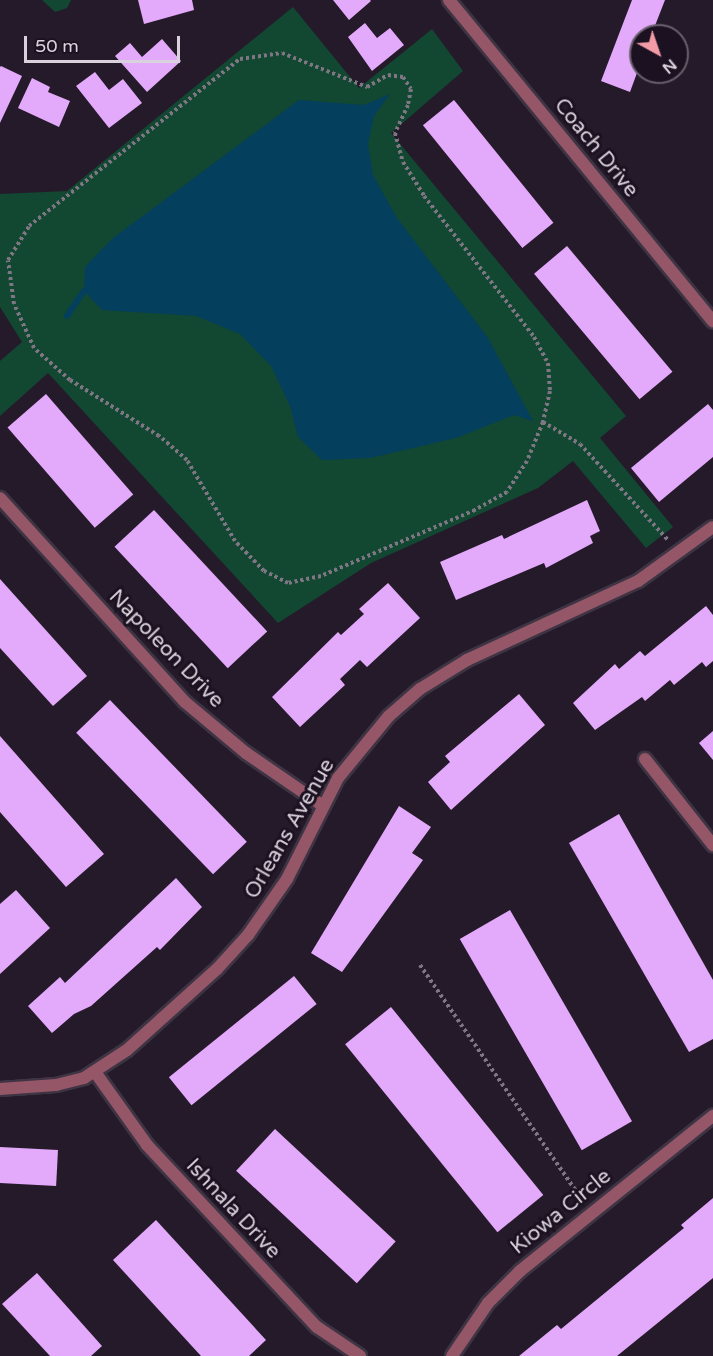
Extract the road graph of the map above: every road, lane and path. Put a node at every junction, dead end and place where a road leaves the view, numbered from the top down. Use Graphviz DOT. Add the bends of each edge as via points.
graph roads {
  1 [pos="449,0"];
  2 [pos="713,321"];
  3 [pos="543,422"];
  4 [pos="0,498"];
  5 [pos="713,527"];
  6 [pos="680,554"];
  7 [pos="645,759"];
  8 [pos="323,806"];
  9 [pos="713,845"];
  10 [pos="420,965"];
  11 [pos="95,1072"];
  12 [pos="0,1089"];
  13 [pos="713,1116"];
  14 [pos="577,1193"];
  15 [pos="360,1356"];
  16 [pos="452,1356"];
  1 -- 2 [label="street, Coach Drive"];
  3 -- 3 [label="path" via="507,492 475,510 321,576 288,583 264,571 235,541 187,460 159,436 70,380 34,348 14,304 8,260 28,226 240,59 282,53 367,87 388,75 403,77 411,89 395,133 403,162 424,196 534,338 548,363 550,391"];
  3 -- 6 [label="path" via="580,444"];
  4 -- 8 [label="street, Napoleon Drive" via="185,702 246,753"];
  5 -- 6 [label="street, Orleans Avenue"];
  6 -- 8 [label="street, Orleans Avenue" via="617,592 467,660 420,689 364,744"];
  7 -- 9 [label="street"];
  8 -- 11 [label="street, Orleans Avenue" via="287,879 248,935 127,1050"];
  10 -- 14 [label="path"];
  11 -- 12 [label="street, Orleans Avenue" via="56,1085"];
  11 -- 15 [label="street, Ishnala Drive" via="147,1145 317,1327"];
  13 -- 16 [label="street, Kiowa Circle" via="520,1270 488,1303"];
}
